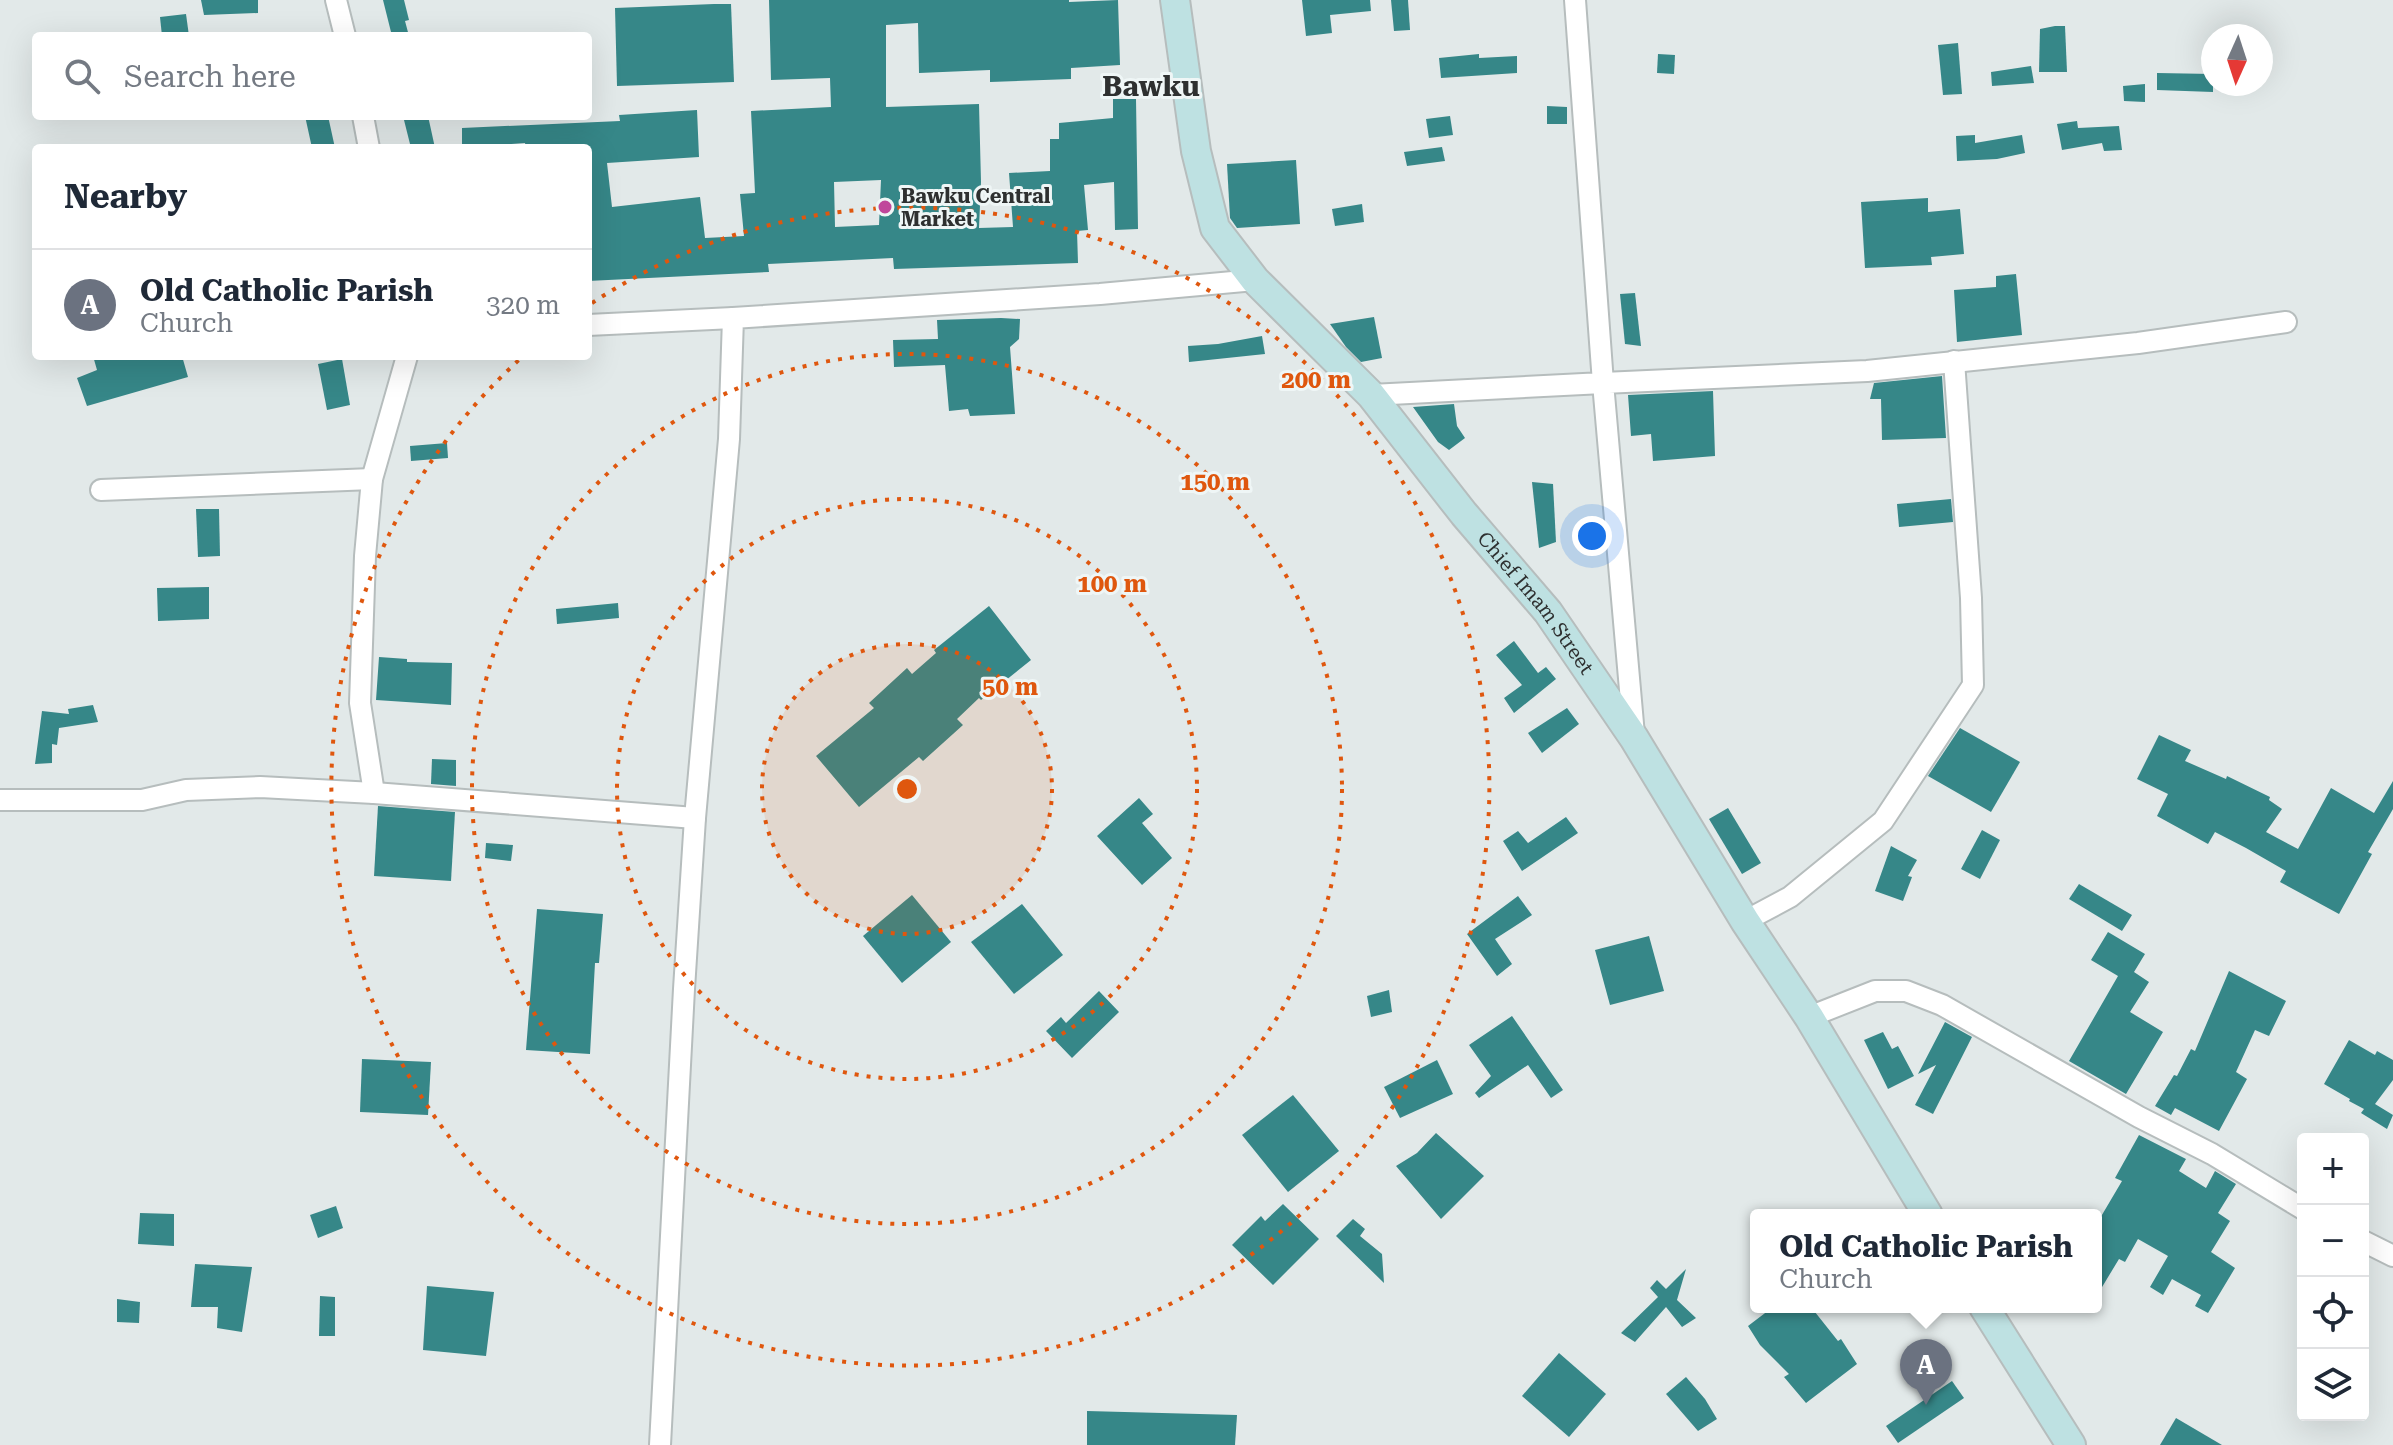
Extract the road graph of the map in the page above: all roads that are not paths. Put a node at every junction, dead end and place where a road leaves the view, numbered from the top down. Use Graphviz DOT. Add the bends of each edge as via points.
graph roads {
  1 [pos="336,0"];
  2 [pos="1175,0"];
  3 [pos="1575,0"];
  4 [pos="344,32"];
  5 [pos="364,120"];
  6 [pos="368,144"];
  7 [pos="1255,280"];
  8 [pos="733,318"];
  9 [pos="2286,322"];
  10 [pos="592,325"];
  11 [pos="406,360"];
  12 [pos="1954,361"];
  13 [pos="1603,383"];
  14 [pos="1371,395"];
  15 [pos="372,479"];
  16 [pos="101,490"];
  17 [pos="1634,738"];
  18 [pos="374,793"];
  19 [pos="0,800"];
  20 [pos="695,818"];
  21 [pos="1745,921"];
  22 [pos="1809,1017"];
  23 [pos="2297,1205"];
  24 [pos="1924,1209"];
  25 [pos="2369,1244"];
  26 [pos="2393,1256"];
  27 [pos="1988,1313"];
  28 [pos="660,1445"];
  29 [pos="2071,1445"];
  1 -- 4 [label="street"];
  2 -- 7 [label="street, Chief Imam Street" via="1196,151 1215,228"];
  3 -- 13 [label="street"];
  5 -- 6 [label="street"];
  7 -- 8 [label="street"];
  7 -- 14 [label="street, Chief Imam Street"];
  8 -- 10 [label="street"];
  8 -- 20 [label="street" via="729,439"];
  9 -- 12 [label="street"];
  11 -- 15 [label="street"];
  12 -- 13 [label="street" via="1867,371"];
  12 -- 21 [label="street" via="1973,685 1883,821 1790,897"];
  13 -- 14 [label="street"];
  13 -- 17 [label="street"];
  14 -- 17 [label="street, Chief Imam Street" via="1548,612"];
  15 -- 16 [label="street"];
  15 -- 18 [label="street" via="360,703"];
  17 -- 21 [label="street, Chief Imam Street"];
  18 -- 19 [label="street" via="260,787 186,790 142,800"];
  18 -- 20 [label="street"];
  20 -- 28 [label="street"];
  21 -- 22 [label="street, Chief Imam Street"];
  22 -- 23 [label="street" via="1875,991 1906,991 1942,1005"];
  22 -- 24 [label="street, Chief Imam Street"];
  25 -- 26 [label="street"];
  27 -- 29 [label="street"];
}
